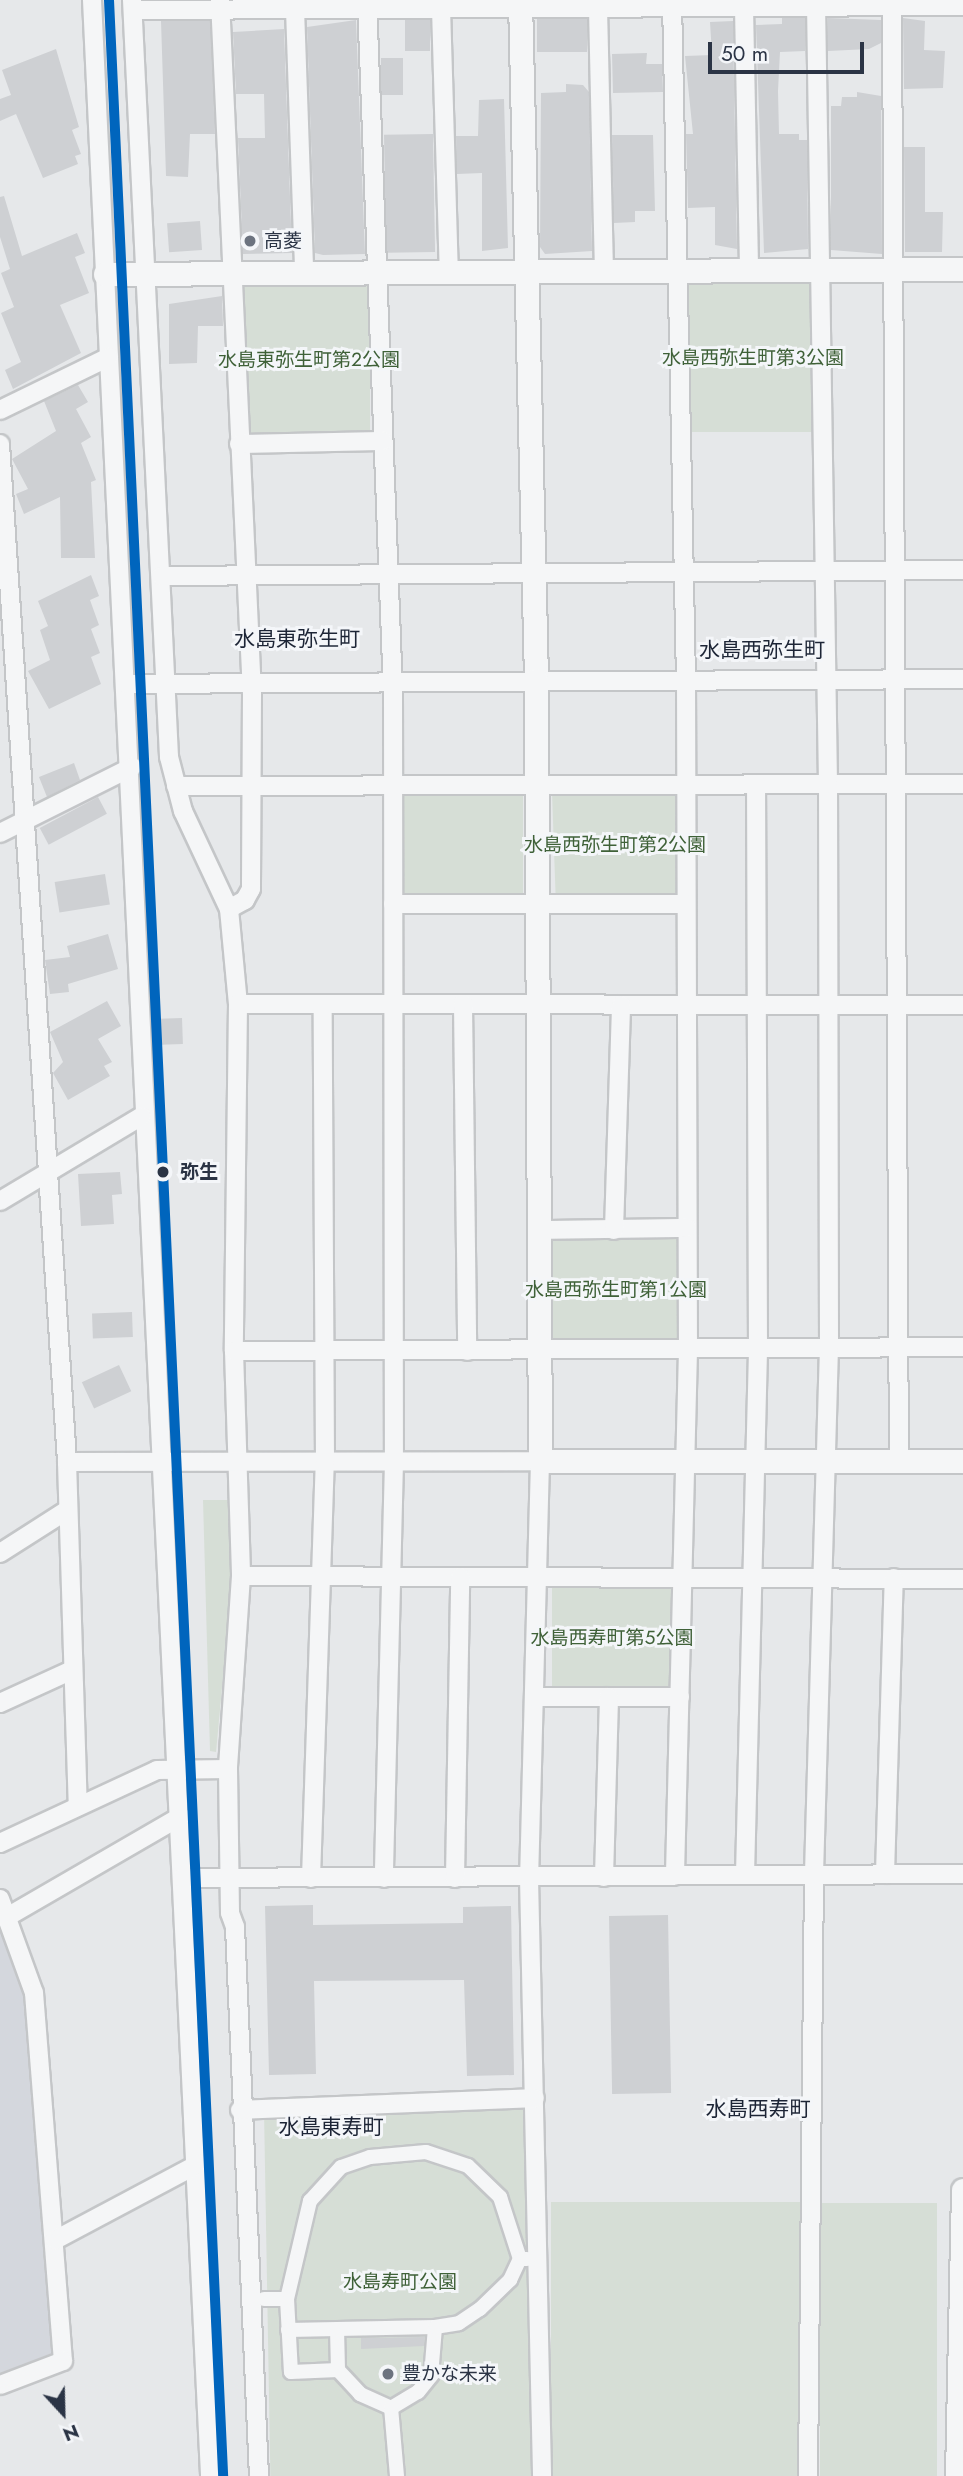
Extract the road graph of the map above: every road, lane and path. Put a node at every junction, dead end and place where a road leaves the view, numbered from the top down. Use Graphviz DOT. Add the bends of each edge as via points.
graph roads {
  1 [pos="92,0"];
  2 [pos="816,3"];
  3 [pos="892,3"];
  4 [pos="367,4"];
  5 [pos="520,4"];
  6 [pos="672,4"];
  7 [pos="133,5"];
  8 [pos="220,5"];
  9 [pos="963,6"];
  10 [pos="744,7"];
  11 [pos="441,8"];
  12 [pos="598,8"];
  13 [pos="295,9"];
  14 [pos="963,269"];
  15 [pos="449,270"];
  16 [pos="525,270"];
  17 [pos="604,270"];
  18 [pos="677,270"];
  19 [pos="749,270"];
  20 [pos="823,270"];
  21 [pos="895,270"];
  22 [pos="376,271"];
  23 [pos="233,272"];
  24 [pos="304,272"];
  25 [pos="145,273"];
  26 [pos="105,274"];
  27 [pos="109,356"];
  28 [pos="0,410"];
  29 [pos="383,441"];
  30 [pos="0,444"];
  31 [pos="239,444"];
  32 [pos="963,570"];
  33 [pos="824,571"];
  34 [pos="893,571"];
  35 [pos="533,572"];
  36 [pos="683,572"];
  37 [pos="386,573"];
  38 [pos="245,574"];
  39 [pos="161,576"];
  40 [pos="391,679"];
  41 [pos="685,679"];
  42 [pos="825,679"];
  43 [pos="895,679"];
  44 [pos="963,679"];
  45 [pos="536,680"];
  46 [pos="250,681"];
  47 [pos="164,683"];
  48 [pos="127,684"];
  49 [pos="132,767"];
  50 [pos="756,784"];
  51 [pos="828,784"];
  52 [pos="897,784"];
  53 [pos="963,784"];
  54 [pos="251,785"];
  55 [pos="393,785"];
  56 [pos="536,785"];
  57 [pos="686,785"];
  58 [pos="176,786"];
  59 [pos="26,822"];
  60 [pos="0,833"];
  61 [pos="393,904"];
  62 [pos="538,904"];
  63 [pos="686,904"];
  64 [pos="229,909"];
  65 [pos="239,1004"];
  66 [pos="323,1004"];
  67 [pos="393,1004"];
  68 [pos="463,1004"];
  69 [pos="539,1004"];
  70 [pos="621,1004"];
  71 [pos="686,1005"];
  72 [pos="757,1005"];
  73 [pos="826,1005"];
  74 [pos="897,1005"];
  75 [pos="963,1005"];
  76 [pos="142,1116"];
  77 [pos="47,1172"];
  78 [pos="0,1201"];
  79 [pos="687,1228"];
  80 [pos="541,1230"];
  81 [pos="614,1230"];
  82 [pos="963,1347"];
  83 [pos="829,1348"];
  84 [pos="898,1348"];
  85 [pos="688,1349"];
  86 [pos="758,1349"];
  87 [pos="323,1350"];
  88 [pos="234,1351"];
  89 [pos="467,1351"];
  90 [pos="542,1351"];
  91 [pos="394,1352"];
  92 [pos="163,1459"];
  93 [pos="325,1461"];
  94 [pos="394,1461"];
  95 [pos="540,1461"];
  96 [pos="826,1461"];
  97 [pos="899,1461"];
  98 [pos="963,1461"];
  99 [pos="67,1462"];
  100 [pos="238,1462"];
  101 [pos="687,1462"];
  102 [pos="755,1462"];
  103 [pos="64,1512"];
  104 [pos="0,1553"];
  105 [pos="242,1576"];
  106 [pos="320,1577"];
  107 [pos="391,1577"];
  108 [pos="460,1577"];
  109 [pos="538,1577"];
  110 [pos="684,1577"];
  111 [pos="752,1577"];
  112 [pos="823,1577"];
  113 [pos="894,1578"];
  114 [pos="963,1579"];
  115 [pos="70,1671"];
  116 [pos="534,1697"];
  117 [pos="609,1697"];
  118 [pos="680,1697"];
  119 [pos="0,1703"];
  120 [pos="178,1768"];
  121 [pos="228,1769"];
  122 [pos="78,1805"];
  123 [pos="181,1816"];
  124 [pos="0,1843"];
  125 [pos="814,1874"];
  126 [pos="885,1874"];
  127 [pos="963,1874"];
  128 [pos="745,1875"];
  129 [pos="675,1876"];
  130 [pos="229,1877"];
  131 [pos="604,1877"];
  132 [pos="182,1878"];
  133 [pos="311,1878"];
  134 [pos="384,1878"];
  135 [pos="455,1878"];
  136 [pos="529,1878"];
  137 [pos="0,1899"];
  138 [pos="7,1917"];
  139 [pos="535,2098"];
  140 [pos="240,2110"];
  141 [pos="198,2164"];
  142 [pos="963,2190"];
  143 [pos="55,2240"];
  144 [pos="520,2259"];
  145 [pos="539,2260"];
  146 [pos="264,2299"];
  147 [pos="287,2299"];
  148 [pos="435,2327"];
  149 [pos="337,2329"];
  150 [pos="288,2330"];
  151 [pos="338,2370"];
  152 [pos="0,2385"];
  153 [pos="391,2408"];
  154 [pos="210,2476"];
  155 [pos="259,2476"];
  156 [pos="397,2476"];
  157 [pos="542,2476"];
  158 [pos="808,2476"];
  159 [pos="957,2476"];
  1 -- 26 [label="street"];
  2 -- 3 [label="street"];
  2 -- 10 [label="street"];
  2 -- 20 [label="street"];
  3 -- 9 [label="street"];
  3 -- 21 [label="street"];
  4 -- 11 [label="street"];
  4 -- 13 [label="street"];
  4 -- 22 [label="street"];
  5 -- 11 [label="street"];
  5 -- 12 [label="street"];
  5 -- 16 [label="street"];
  6 -- 10 [label="street"];
  6 -- 12 [label="street"];
  6 -- 18 [label="street"];
  7 -- 8 [label="street"];
  7 -- 25 [label="street"];
  8 -- 13 [label="street"];
  8 -- 23 [label="street"];
  10 -- 19 [label="street"];
  11 -- 15 [label="street"];
  12 -- 17 [label="street"];
  13 -- 24 [label="street"];
  14 -- 21 [label="street"];
  15 -- 16 [label="street"];
  15 -- 22 [label="street"];
  16 -- 17 [label="street"];
  16 -- 35 [label="street"];
  17 -- 18 [label="street"];
  18 -- 19 [label="street"];
  18 -- 36 [label="street"];
  19 -- 20 [label="street"];
  20 -- 21 [label="street"];
  20 -- 33 [label="street"];
  21 -- 34 [label="street"];
  22 -- 24 [label="street"];
  22 -- 29 [label="street"];
  23 -- 24 [label="street"];
  23 -- 25 [label="street"];
  23 -- 31 [label="street"];
  25 -- 26 [label="street"];
  25 -- 39 [label="street"];
  26 -- 27 [label="street"];
  27 -- 28 [label="street"];
  27 -- 48 [label="street"];
  29 -- 31 [label="street"];
  29 -- 37 [label="street"];
  30 -- 59 [label="street"];
  31 -- 38 [label="street"];
  32 -- 34 [label="street"];
  33 -- 34 [label="street"];
  33 -- 36 [label="street"];
  33 -- 42 [label="street"];
  34 -- 43 [label="street"];
  35 -- 36 [label="street"];
  35 -- 37 [label="street"];
  35 -- 45 [label="street"];
  36 -- 41 [label="street"];
  37 -- 38 [label="street"];
  37 -- 40 [label="street"];
  38 -- 39 [label="street"];
  38 -- 46 [label="street"];
  39 -- 47 [label="street"];
  40 -- 45 [label="street"];
  40 -- 46 [label="street"];
  40 -- 55 [label="street"];
  41 -- 42 [label="street"];
  41 -- 45 [label="street"];
  41 -- 57 [label="street"];
  42 -- 43 [label="street"];
  42 -- 51 [label="street"];
  43 -- 44 [label="street"];
  43 -- 52 [label="street"];
  45 -- 56 [label="street"];
  46 -- 47 [label="street"];
  46 -- 54 [label="street"];
  47 -- 48 [label="street"];
  47 -- 58 [label="street"];
  48 -- 49 [label="street"];
  49 -- 59 [label="street"];
  49 -- 76 [label="street"];
  50 -- 51 [label="street"];
  50 -- 57 [label="street"];
  50 -- 72 [label="street"];
  51 -- 52 [label="street"];
  51 -- 73 [label="street"];
  52 -- 53 [label="street"];
  52 -- 74 [label="street"];
  54 -- 55 [label="street"];
  54 -- 58 [label="street"];
  54 -- 64 [label="street" via="251,889 246,900"];
  55 -- 56 [label="street"];
  55 -- 61 [label="street"];
  56 -- 57 [label="street"];
  56 -- 62 [label="street"];
  57 -- 63 [label="street"];
  58 -- 64 [label="street"];
  59 -- 60 [label="street"];
  59 -- 77 [label="street"];
  61 -- 62 [label="street"];
  61 -- 67 [label="street"];
  62 -- 63 [label="street"];
  62 -- 69 [label="street"];
  63 -- 71 [label="street"];
  64 -- 65 [label="street"];
  65 -- 66 [label="street"];
  65 -- 88 [label="street"];
  66 -- 67 [label="street"];
  66 -- 87 [label="street"];
  67 -- 68 [label="street"];
  67 -- 91 [label="street"];
  68 -- 69 [label="street"];
  68 -- 89 [label="street"];
  69 -- 70 [label="street"];
  69 -- 80 [label="street"];
  70 -- 71 [label="street"];
  70 -- 81 [label="street"];
  71 -- 72 [label="street"];
  71 -- 79 [label="street"];
  72 -- 73 [label="street"];
  72 -- 86 [label="street"];
  73 -- 74 [label="street"];
  73 -- 83 [label="street"];
  74 -- 75 [label="street"];
  74 -- 84 [label="street"];
  76 -- 77 [label="street"];
  76 -- 92 [label="street"];
  77 -- 78 [label="street"];
  77 -- 99 [label="street"];
  79 -- 81 [label="street"];
  79 -- 85 [label="street"];
  80 -- 81 [label="street"];
  80 -- 90 [label="street"];
  82 -- 84 [label="street"];
  83 -- 84 [label="street"];
  83 -- 86 [label="street"];
  83 -- 96 [label="street"];
  84 -- 97 [label="street"];
  85 -- 86 [label="street"];
  85 -- 90 [label="street"];
  85 -- 101 [label="street"];
  86 -- 102 [label="street"];
  87 -- 88 [label="street"];
  87 -- 91 [label="street"];
  87 -- 93 [label="street"];
  88 -- 100 [label="street"];
  89 -- 90 [label="street"];
  89 -- 91 [label="street"];
  90 -- 95 [label="street"];
  91 -- 94 [label="street"];
  92 -- 99 [label="street"];
  92 -- 100 [label="street"];
  92 -- 120 [label="street"];
  93 -- 94 [label="street"];
  93 -- 100 [label="street"];
  93 -- 106 [label="street"];
  94 -- 95 [label="street"];
  94 -- 107 [label="street"];
  95 -- 101 [label="street"];
  95 -- 109 [label="street"];
  96 -- 97 [label="street"];
  96 -- 102 [label="street"];
  96 -- 112 [label="street"];
  97 -- 98 [label="street"];
  99 -- 103 [label="street"];
  100 -- 105 [label="street"];
  101 -- 102 [label="street"];
  101 -- 110 [label="street"];
  102 -- 111 [label="street"];
  103 -- 104 [label="street"];
  103 -- 115 [label="street"];
  105 -- 106 [label="street"];
  105 -- 121 [label="street"];
  106 -- 107 [label="street"];
  106 -- 133 [label="street"];
  107 -- 108 [label="street"];
  107 -- 134 [label="street"];
  108 -- 109 [label="street"];
  108 -- 135 [label="street"];
  109 -- 110 [label="street"];
  109 -- 116 [label="street"];
  110 -- 111 [label="street"];
  110 -- 118 [label="street"];
  111 -- 112 [label="street"];
  111 -- 128 [label="street"];
  112 -- 113 [label="street"];
  112 -- 125 [label="street"];
  113 -- 114 [label="street"];
  113 -- 126 [label="street"];
  115 -- 119 [label="street"];
  115 -- 122 [label="street"];
  116 -- 117 [label="street"];
  116 -- 136 [label="street"];
  117 -- 118 [label="street"];
  117 -- 131 [label="street"];
  118 -- 129 [label="street"];
  120 -- 121 [label="street"];
  120 -- 122 [label="street" via="157,1770"];
  120 -- 123 [label="street"];
  121 -- 130 [label="street"];
  122 -- 124 [label="street"];
  123 -- 132 [label="street"];
  123 -- 138 [label="street"];
  125 -- 126 [label="street"];
  125 -- 128 [label="street"];
  125 -- 158 [label="street"];
  126 -- 127 [label="street"];
  128 -- 129 [label="street"];
  129 -- 131 [label="street"];
  130 -- 132 [label="street"];
  130 -- 133 [label="street"];
  130 -- 140 [label="street"];
  131 -- 136 [label="street"];
  132 -- 141 [label="street"];
  133 -- 134 [label="street"];
  134 -- 135 [label="street"];
  135 -- 136 [label="street"];
  136 -- 139 [label="street"];
  137 -- 138 [label="street"];
  138 -- 143 [label="street" via="34,1993"];
  139 -- 140 [label="street"];
  139 -- 145 [label="street"];
  140 -- 155 [label="street"];
  141 -- 143 [label="street"];
  141 -- 154 [label="street"];
  142 -- 159 [label="street"];
  143 -- 152 [label="street" via="63,2361"];
  144 -- 145 [label="street"];
  144 -- 147 [label="street" via="500,2197 468,2166 426,2152 370,2157 341,2167 310,2201"];
  144 -- 148 [label="street" via="510,2280 480,2309 460,2323"];
  145 -- 157 [label="street"];
  146 -- 147 [label="street"];
  147 -- 150 [label="street"];
  148 -- 149 [label="street"];
  148 -- 153 [label="street" via="431,2376"];
  149 -- 150 [label="street"];
  149 -- 151 [label="street"];
  150 -- 151 [label="street" via="290,2372"];
  151 -- 153 [label="street" via="360,2394"];
  153 -- 156 [label="street"];
}
